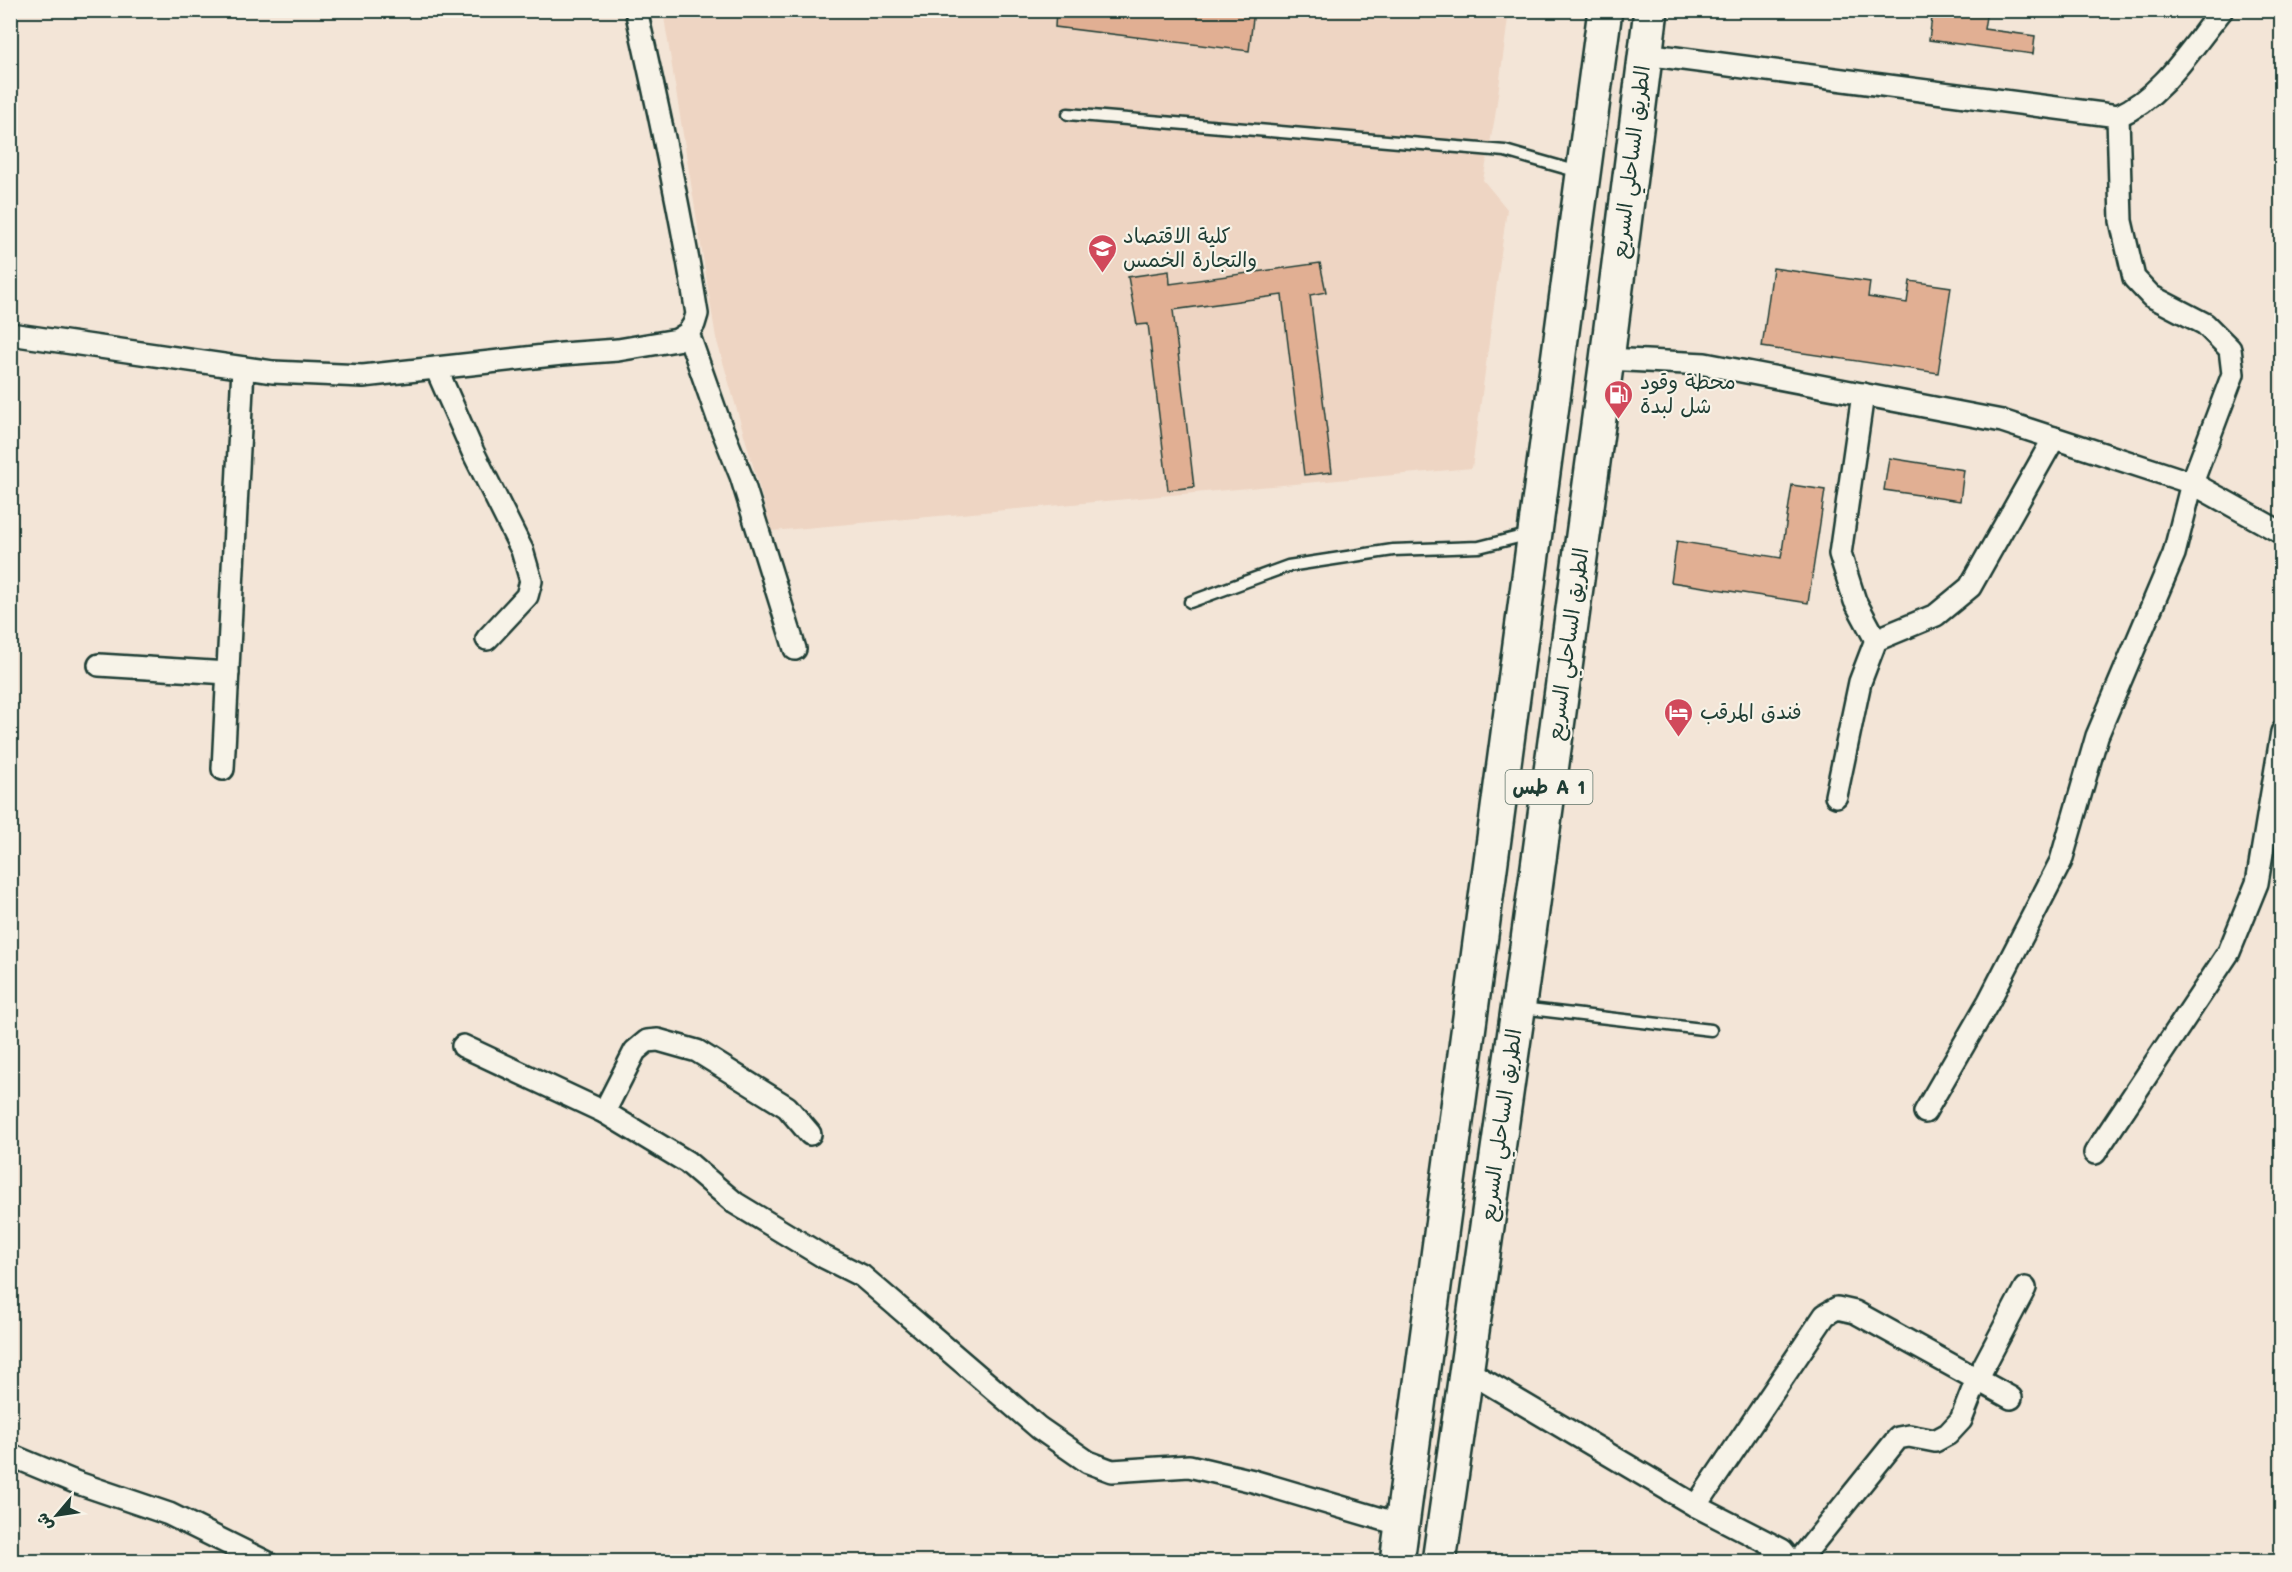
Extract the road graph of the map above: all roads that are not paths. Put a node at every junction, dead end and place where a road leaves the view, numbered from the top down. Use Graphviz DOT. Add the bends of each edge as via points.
graph roads {
  1 [pos="636,10"];
  2 [pos="1605,10"];
  3 [pos="1650,10"];
  4 [pos="2222,10"];
  5 [pos="1645,54"];
  6 [pos="1068,114"];
  7 [pos="2118,116"];
  8 [pos="1583,173"];
  9 [pos="688,333"];
  10 [pos="10,334"];
  11 [pos="1607,359"];
  12 [pos="243,368"];
  13 [pos="436,368"];
  14 [pos="1863,394"];
  15 [pos="2054,438"];
  16 [pos="2192,483"];
  17 [pos="1535,533"];
  18 [pos="2282,533"];
  19 [pos="1190,602"];
  20 [pos="487,639"];
  21 [pos="1876,640"];
  22 [pos="795,649"];
  23 [pos="99,665"];
  24 [pos="228,673"];
  25 [pos="2282,732"];
  26 [pos="223,769"];
  27 [pos="1836,796"];
  28 [pos="1518,1008"];
  29 [pos="1711,1030"];
  30 [pos="463,1046"];
  31 [pos="604,1112"];
  32 [pos="1925,1112"];
  33 [pos="810,1134"];
  34 [pos="2095,1153"];
  35 [pos="2025,1288"];
  36 [pos="1466,1370"];
  37 [pos="1977,1379"];
  38 [pos="2011,1398"];
  39 [pos="10,1455"];
  40 [pos="1696,1506"];
  41 [pos="1402,1525"];
  42 [pos="266,1562"];
  43 [pos="1397,1562"];
  44 [pos="1438,1562"];
  45 [pos="1792,1562"];
  46 [pos="1798,1562"];
  1 -- 9 [label="street" via="685,238 697,314"];
  2 -- 8 [label="highway, طس A 1"];
  3 -- 5 [label="highway, الطريق الساحلي السريع / طس A 1"];
  4 -- 7 [label="street" via="2153,95"];
  5 -- 7 [label="street"];
  5 -- 11 [label="highway, الطريق الساحلي السريع / طس A 1"];
  6 -- 8 [label="lane" via="1504,151"];
  7 -- 16 [label="street" via="2121,221 2134,278 2151,296 2205,324 2230,349 2233,374"];
  8 -- 17 [label="highway, طس A 1"];
  9 -- 13 [label="street" via="677,340 618,350"];
  9 -- 22 [label="street" via="741,476"];
  10 -- 12 [label="street"];
  11 -- 14 [label="street" via="1705,364"];
  11 -- 28 [label="highway, الطريق الساحلي السريع / طس A 1"];
  12 -- 13 [label="street" via="363,376"];
  12 -- 24 [label="street"];
  13 -- 20 [label="street" via="522,550 531,581 527,596"];
  14 -- 15 [label="street" via="2002,421"];
  14 -- 21 [label="street" via="1840,554 1855,602"];
  15 -- 16 [label="street"];
  15 -- 21 [label="street" via="1970,587 1936,615"];
  16 -- 18 [label="street"];
  16 -- 32 [label="street" via="2174,554 2097,736 2061,861 1989,1001"];
  17 -- 19 [label="lane" via="1479,547 1393,550 1288,566"];
  17 -- 41 [label="highway, طس A 1"];
  21 -- 27 [label="street" via="1860,682"];
  23 -- 24 [label="street"];
  24 -- 26 [label="street"];
  25 -- 34 [label="street" via="2257,884 2229,952"];
  28 -- 29 [label="lane"];
  28 -- 36 [label="highway, الطريق الساحلي السريع / طس A 1"];
  30 -- 31 [label="street"];
  31 -- 33 [label="street" via="635,1051 647,1041 658,1040 707,1057 787,1107"];
  31 -- 41 [label="street" via="687,1162 735,1203 862,1276 1039,1428 1088,1462 1112,1471 1189,1466 1253,1480"];
  35 -- 37 [label="street"];
  36 -- 40 [label="street"];
  36 -- 44 [label="highway, الطريق الساحلي السريع / طس A 1"];
  37 -- 38 [label="street"];
  37 -- 40 [label="street" via="1855,1312 1837,1308 1825,1315"];
  37 -- 46 [label="street" via="1961,1420 1948,1434 1935,1441 1898,1438"];
  39 -- 42 [label="street" via="169,1514"];
  40 -- 45 [label="street" via="1782,1550"];
  41 -- 43 [label="highway, طس A 1"];
}
